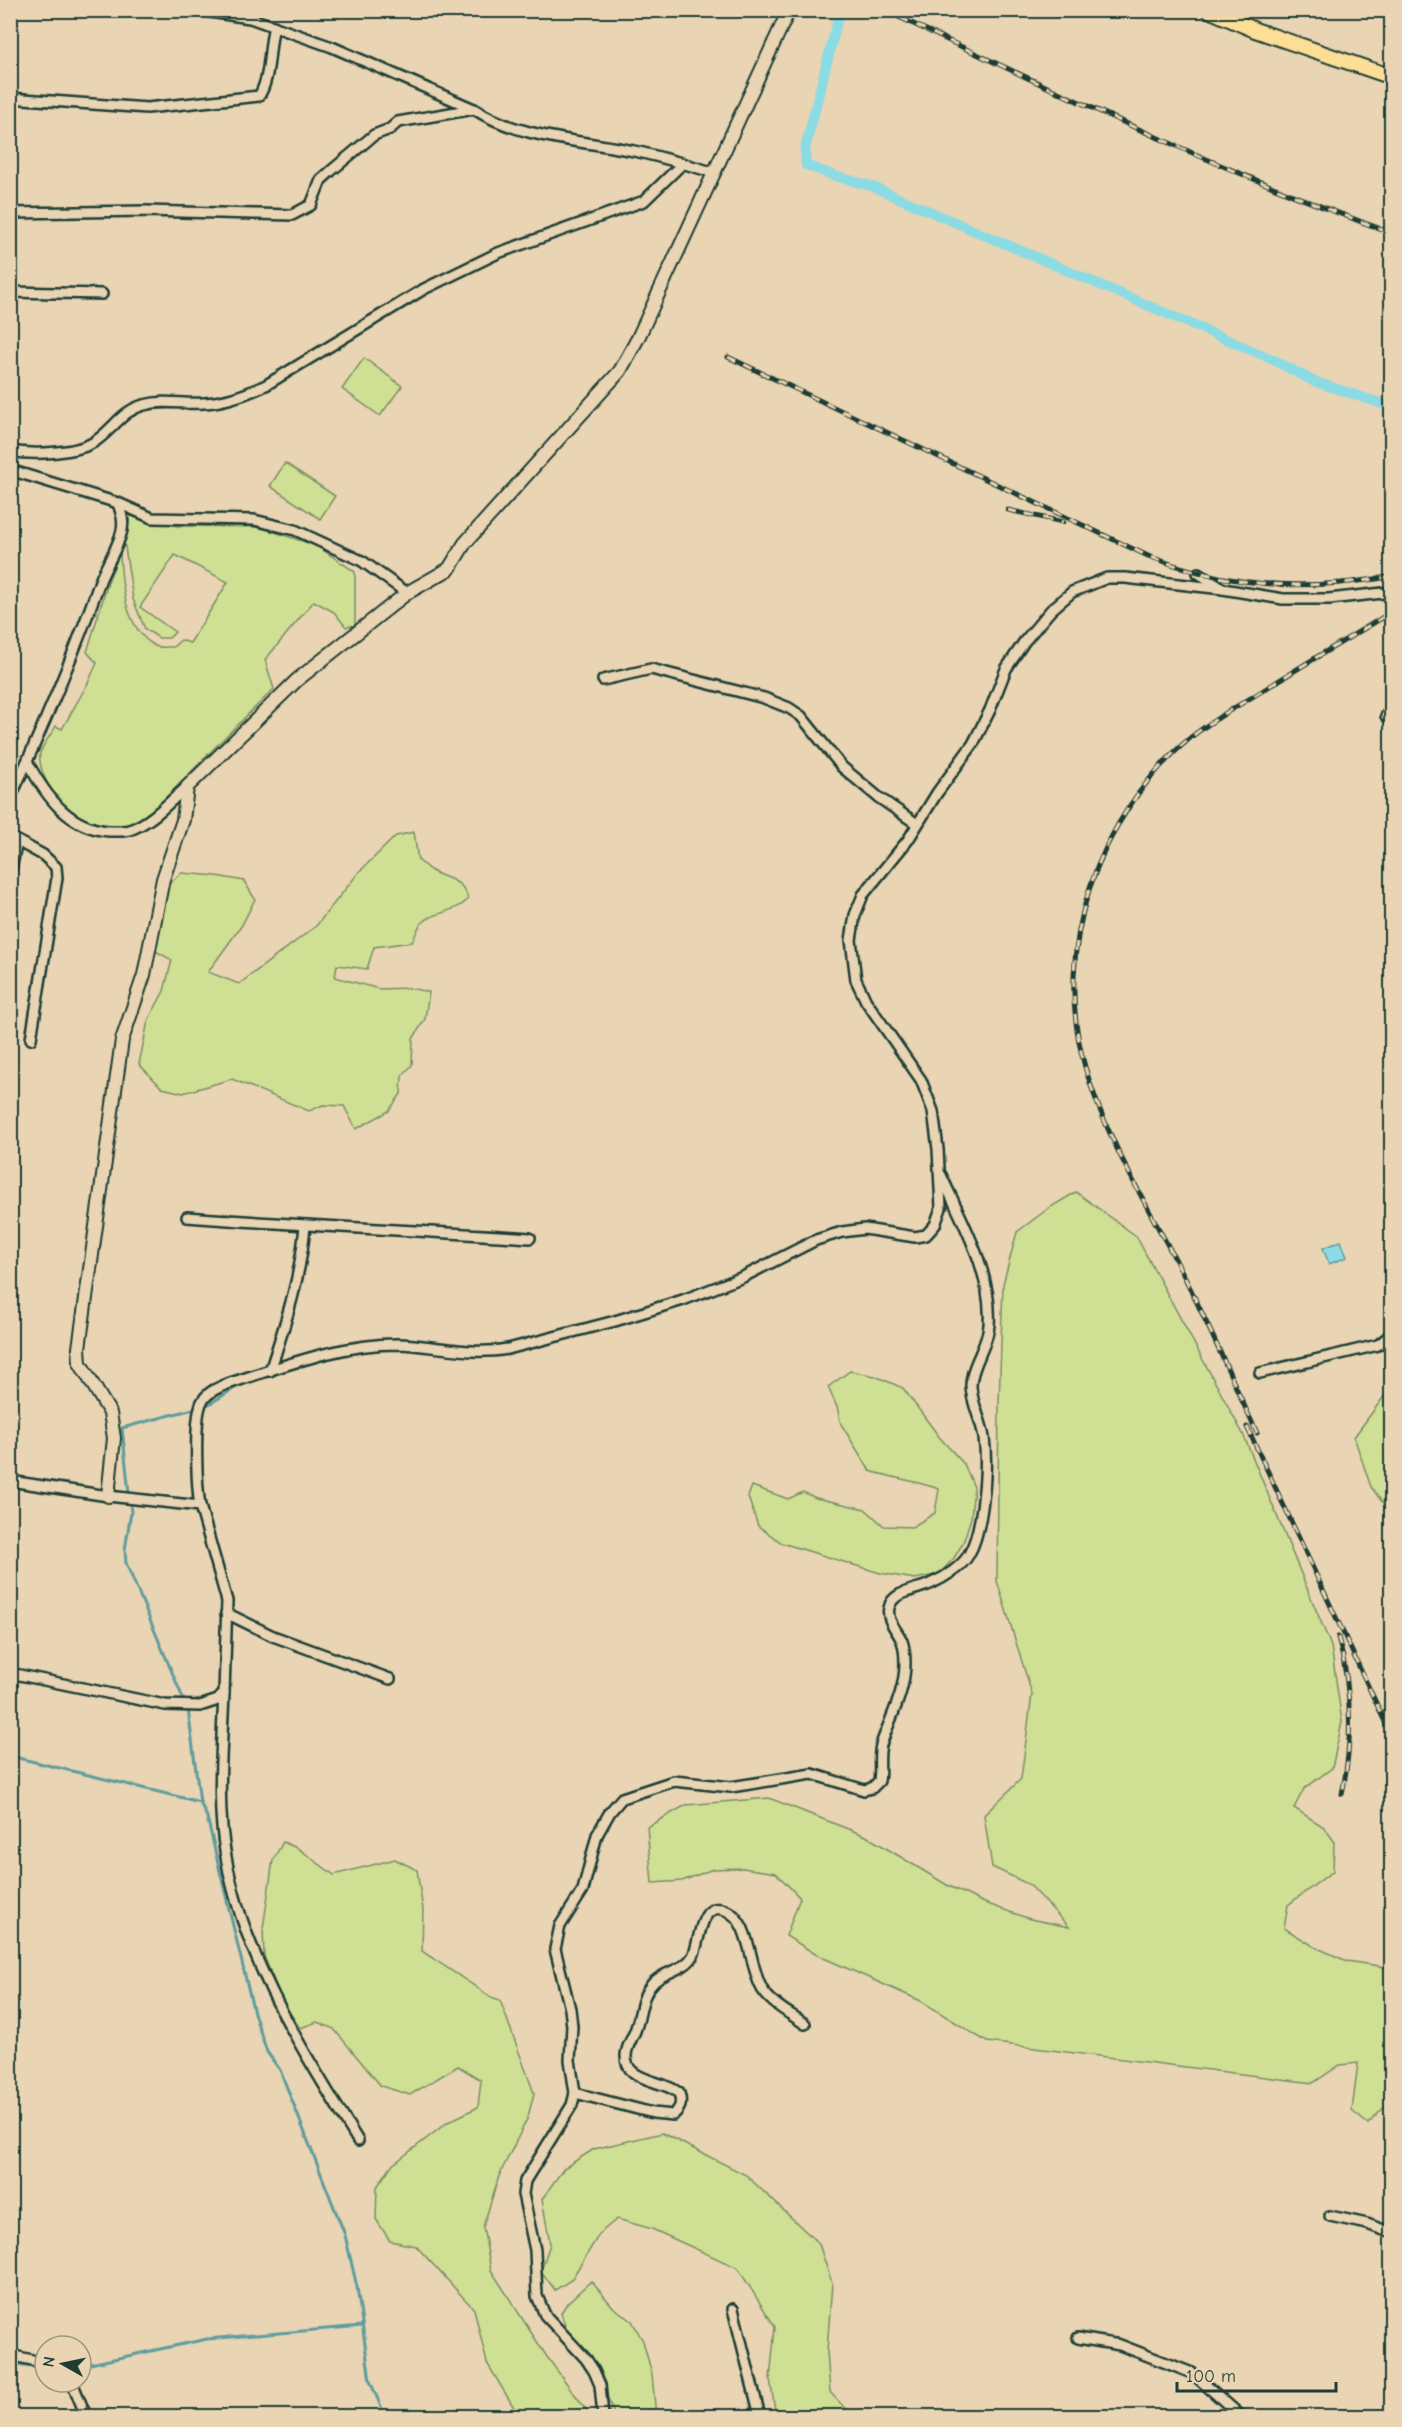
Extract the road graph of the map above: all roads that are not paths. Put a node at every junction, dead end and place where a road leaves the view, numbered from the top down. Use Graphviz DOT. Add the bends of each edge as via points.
graph roads {
  1 [pos="196,10"];
  2 [pos="789,10"];
  3 [pos="1209,10"];
  4 [pos="274,26"];
  5 [pos="1392,77"];
  6 [pos="10,98"];
  7 [pos="474,109"];
  8 [pos="682,164"];
  9 [pos="716,172"];
  10 [pos="10,213"];
  11 [pos="10,292"];
  12 [pos="102,294"];
  13 [pos="10,451"];
  14 [pos="10,470"];
  15 [pos="118,503"];
  16 [pos="1198,573"];
  17 [pos="1223,590"];
  18 [pos="1392,592"];
  19 [pos="407,593"];
  20 [pos="603,680"];
  21 [pos="28,763"];
  22 [pos="187,786"];
  23 [pos="10,799"];
  24 [pos="917,824"];
  25 [pos="14,839"];
  26 [pos="10,874"];
  27 [pos="31,1039"];
  28 [pos="939,1170"];
  29 [pos="187,1217"];
  30 [pos="305,1227"];
  31 [pos="530,1238"];
  32 [pos="1392,1292"];
  33 [pos="1392,1308"];
  34 [pos="1392,1331"];
  35 [pos="270,1371"];
  36 [pos="1260,1373"];
  37 [pos="10,1481"];
  38 [pos="108,1496"];
  39 [pos="200,1506"];
  40 [pos="226,1613"];
  41 [pos="10,1672"];
  42 [pos="390,1678"];
  43 [pos="224,1693"];
  44 [pos="805,2024"];
  45 [pos="575,2093"];
  46 [pos="358,2141"];
  47 [pos="1330,2216"];
  48 [pos="1392,2233"];
  49 [pos="733,2309"];
  50 [pos="1078,2338"];
  51 [pos="10,2355"];
  52 [pos="33,2360"];
  53 [pos="77,2394"];
  54 [pos="86,2416"];
  55 [pos="603,2416"];
  56 [pos="760,2416"];
  57 [pos="1241,2416"];
  1 -- 4 [label="street" via="250,18"];
  2 -- 9 [label="street"];
  3 -- 5 [label="main road"];
  4 -- 6 [label="street" via="265,87 259,96 147,108"];
  4 -- 7 [label="street"];
  7 -- 8 [label="street" via="492,120 543,136 635,151"];
  7 -- 10 [label="street" via="398,122 374,135 321,180 311,205 292,215"];
  8 -- 9 [label="street"];
  8 -- 13 [label="street" via="644,201 498,253 424,289 266,385 240,396 203,404 166,401 128,410 95,442 82,447 39,453"];
  9 -- 19 [label="street" via="620,371 465,543 448,568"];
  11 -- 12 [label="street"];
  14 -- 15 [label="street"];
  15 -- 19 [label="street" via="152,518 254,520 295,530 362,561"];
  15 -- 21 [label="street" via="123,520 121,534"];
  16 -- 17 [label="street"];
  17 -- 18 [label="street" via="1329,599"];
  17 -- 24 [label="street" via="1107,578 1072,592 1051,610 1006,669 973,744"];
  19 -- 22 [label="street" via="297,680"];
  20 -- 24 [label="street" via="651,669 789,708 801,716 842,767"];
  21 -- 22 [label="street" via="57,806 69,817 97,830 132,830"];
  21 -- 23 [label="street"];
  22 -- 38 [label="street" via="183,820 163,879 144,975 122,1040 79,1348 80,1363 110,1413 114,1438"];
  24 -- 28 [label="street" via="862,895 851,940 852,962 866,1000 921,1080 933,1111"];
  25 -- 26 [label="street"];
  25 -- 27 [label="street" via="43,855 56,867 57,878"];
  28 -- 35 [label="street" via="941,1208 935,1225 926,1235 910,1237 865,1229 842,1232 683,1300 508,1349 491,1352 398,1344 376,1346 336,1352"];
  28 -- 45 [label="street" via="977,1251 990,1306 985,1345 971,1384 984,1436 986,1464 975,1543 968,1557 951,1572 910,1590 889,1605 888,1615 902,1642 903,1688 881,1745 879,1782 872,1788 853,1788 812,1774 731,1787 674,1781 622,1798 609,1812 597,1835 583,1890 560,1926 555,1949 570,2009 570,2060"];
  29 -- 30 [label="street"];
  30 -- 31 [label="street"];
  30 -- 35 [label="street" via="294,1296"];
  32 -- 33 [label="street"];
  34 -- 36 [label="street" via="1378,1345"];
  35 -- 39 [label="street" via="213,1389 200,1407 196,1424"];
  37 -- 38 [label="street"];
  38 -- 39 [label="street"];
  39 -- 40 [label="street" via="227,1601"];
  40 -- 42 [label="street" via="273,1636"];
  40 -- 43 [label="street"];
  41 -- 43 [label="street" via="165,1705 200,1706 218,1700"];
  43 -- 46 [label="street" via="221,1788 225,1855 237,1906 265,1979"];
  44 -- 45 [label="street" via="763,1991 744,1928 735,1916 717,1909 708,1913 702,1923 693,1956 647,1990 627,2050 627,2066 633,2072 679,2093 678,2110 673,2115 653,2113"];
  45 -- 55 [label="street" via="572,2105 525,2181 523,2194 535,2250 537,2296 545,2315 594,2371 600,2385"];
  47 -- 48 [label="street"];
  49 -- 56 [label="street"];
  50 -- 57 [label="street" via="1120,2345 1192,2373"];
  51 -- 52 [label="street"];
  53 -- 54 [label="street"];
}
